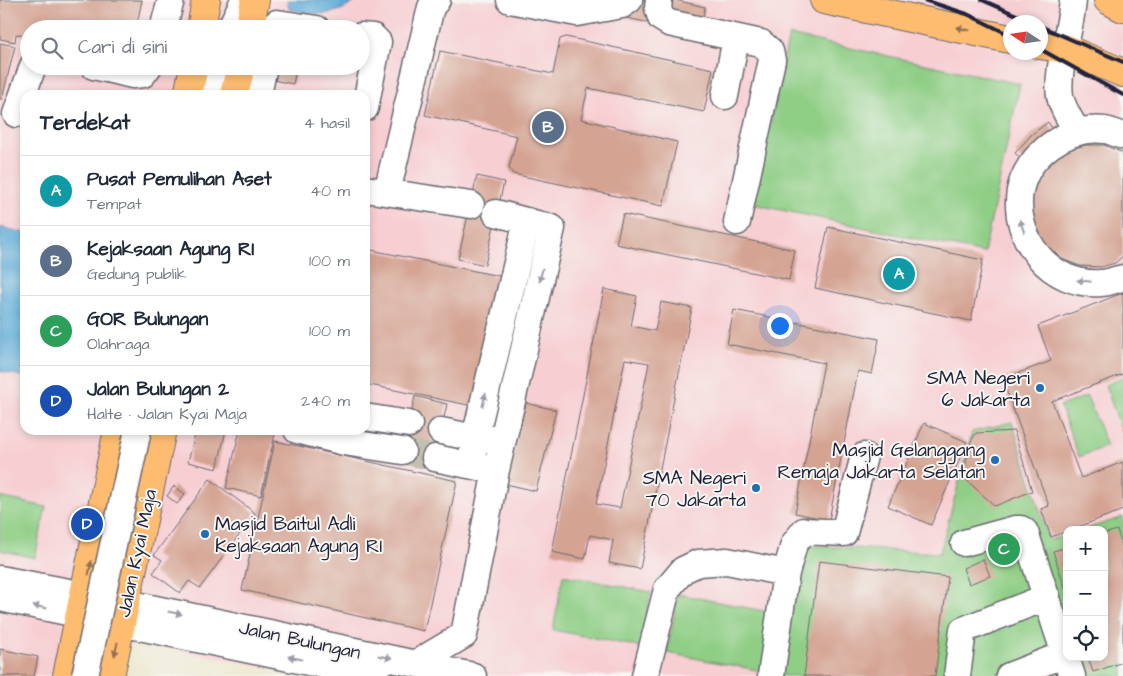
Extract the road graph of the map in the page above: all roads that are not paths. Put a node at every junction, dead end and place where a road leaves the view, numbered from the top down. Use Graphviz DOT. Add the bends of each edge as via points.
graph roads {
  1 [pos="171,0"];
  2 [pos="206,0"];
  3 [pos="215,0"];
  4 [pos="244,0"];
  5 [pos="255,0"];
  6 [pos="437,0"];
  7 [pos="510,0"];
  8 [pos="629,0"];
  9 [pos="659,0"];
  10 [pos="824,0"];
  11 [pos="1073,0"];
  12 [pos="1108,0"];
  13 [pos="1123,8"];
  14 [pos="165,20"];
  15 [pos="203,20"];
  16 [pos="216,20"];
  17 [pos="234,20"];
  18 [pos="251,20"];
  19 [pos="370,37"];
  20 [pos="736,38"];
  21 [pos="1003,38"];
  22 [pos="1053,47"];
  23 [pos="1123,73"];
  24 [pos="29,75"];
  25 [pos="192,75"];
  26 [pos="213,75"];
  27 [pos="239,75"];
  28 [pos="262,75"];
  29 [pos="24,90"];
  30 [pos="189,90"];
  31 [pos="210,90"];
  32 [pos="235,90"];
  33 [pos="259,90"];
  34 [pos="369,90"];
  35 [pos="725,96"];
  36 [pos="20,99"];
  37 [pos="14,114"];
  38 [pos="1077,132"];
  39 [pos="1123,136"];
  40 [pos="376,191"];
  41 [pos="471,205"];
  42 [pos="496,213"];
  43 [pos="527,221"];
  44 [pos="736,222"];
  45 [pos="1123,278"];
  46 [pos="370,418"];
  47 [pos="409,424"];
  48 [pos="441,430"];
  49 [pos="117,435"];
  50 [pos="137,435"];
  51 [pos="161,435"];
  52 [pos="317,435"];
  53 [pos="475,438"];
  54 [pos="504,440"];
  55 [pos="402,451"];
  56 [pos="864,456"];
  57 [pos="434,458"];
  58 [pos="483,468"];
  59 [pos="964,543"];
  60 [pos="786,573"];
  61 [pos="0,579"];
  62 [pos="1047,597"];
  63 [pos="0,598"];
  64 [pos="82,606"];
  65 [pos="124,613"];
  66 [pos="415,664"];
  67 [pos="1069,665"];
  68 [pos="327,671"];
  69 [pos="67,676"];
  70 [pos="85,676"];
  71 [pos="110,676"];
  72 [pos="376,676"];
  73 [pos="473,676"];
  74 [pos="645,676"];
  75 [pos="772,676"];
  76 [pos="957,676"];
  77 [pos="1009,676"];
  1 -- 14 [label="street"];
  2 -- 15 [label="main road"];
  3 -- 16 [label="street"];
  4 -- 17 [label="street"];
  5 -- 18 [label="main road"];
  6 -- 40 [label="street" via="430,7"];
  7 -- 8 [label="street" via="577,13 622,5"];
  9 -- 20 [label="street" via="661,18 670,24"];
  21 -- 10 [label="main road, one-way"];
  11 -- 22 [label="street" via="1071,23"];
  12 -- 13 [label="main road"];
  19 -- 34 [label="street" via="378,42"];
  20 -- 35 [label="street"];
  20 -- 44 [label="street" via="761,43 770,51 772,60"];
  22 -- 23 [label="main road"];
  22 -- 38 [label="street" via="1060,99"];
  24 -- 29 [label="street"];
  25 -- 30 [label="main road"];
  26 -- 31 [label="street"];
  27 -- 32 [label="main road"];
  28 -- 33 [label="street"];
  36 -- 37 [label="street"];
  38 -- 39 [label="street" via="1105,130"];
  45 -- 38 [label="street, one-way" via="1100,283 1073,280 1048,267 1029,245 1020,219 1020,190 1032,164 1051,144"];
  40 -- 41 [label="street"];
  42 -- 43 [label="street"];
  53 -- 43 [label="street, one-way"];
  43 -- 54 [label="street, one-way" via="552,228"];
  46 -- 47 [label="street"];
  48 -- 53 [label="street"];
  64 -- 49 [label="main road, one-way"];
  50 -- 70 [label="street, bridge"];
  51 -- 65 [label="main road, Jalan Kyai Maja"];
  52 -- 55 [label="street"];
  53 -- 54 [label="street"];
  53 -- 58 [label="street"];
  54 -- 58 [label="street"];
  56 -- 60 [label="street" via="844,533 804,531 794,544"];
  57 -- 58 [label="street"];
  58 -- 66 [label="street" via="464,634"];
  59 -- 62 [label="street" via="1020,528 1030,543"];
  60 -- 74 [label="street" via="727,561 698,563 683,570 668,589"];
  60 -- 75 [label="street"];
  61 -- 64 [label="street"];
  62 -- 67 [label="street"];
  62 -- 76 [label="street" via="963,630"];
  64 -- 63 [label="street, one-way"];
  64 -- 65 [label="street"];
  64 -- 69 [label="main road"];
  65 -- 66 [label="street, Jalan Bulungan, one-way"];
  68 -- 65 [label="street, Jalan Bulungan, one-way"];
  65 -- 71 [label="main road, Jalan Kyai Maja, one-way"];
  66 -- 73 [label="street, Jalan Bulungan"];
  67 -- 77 [label="street"];
  68 -- 72 [label="street, Jalan Bulungan"];
}
